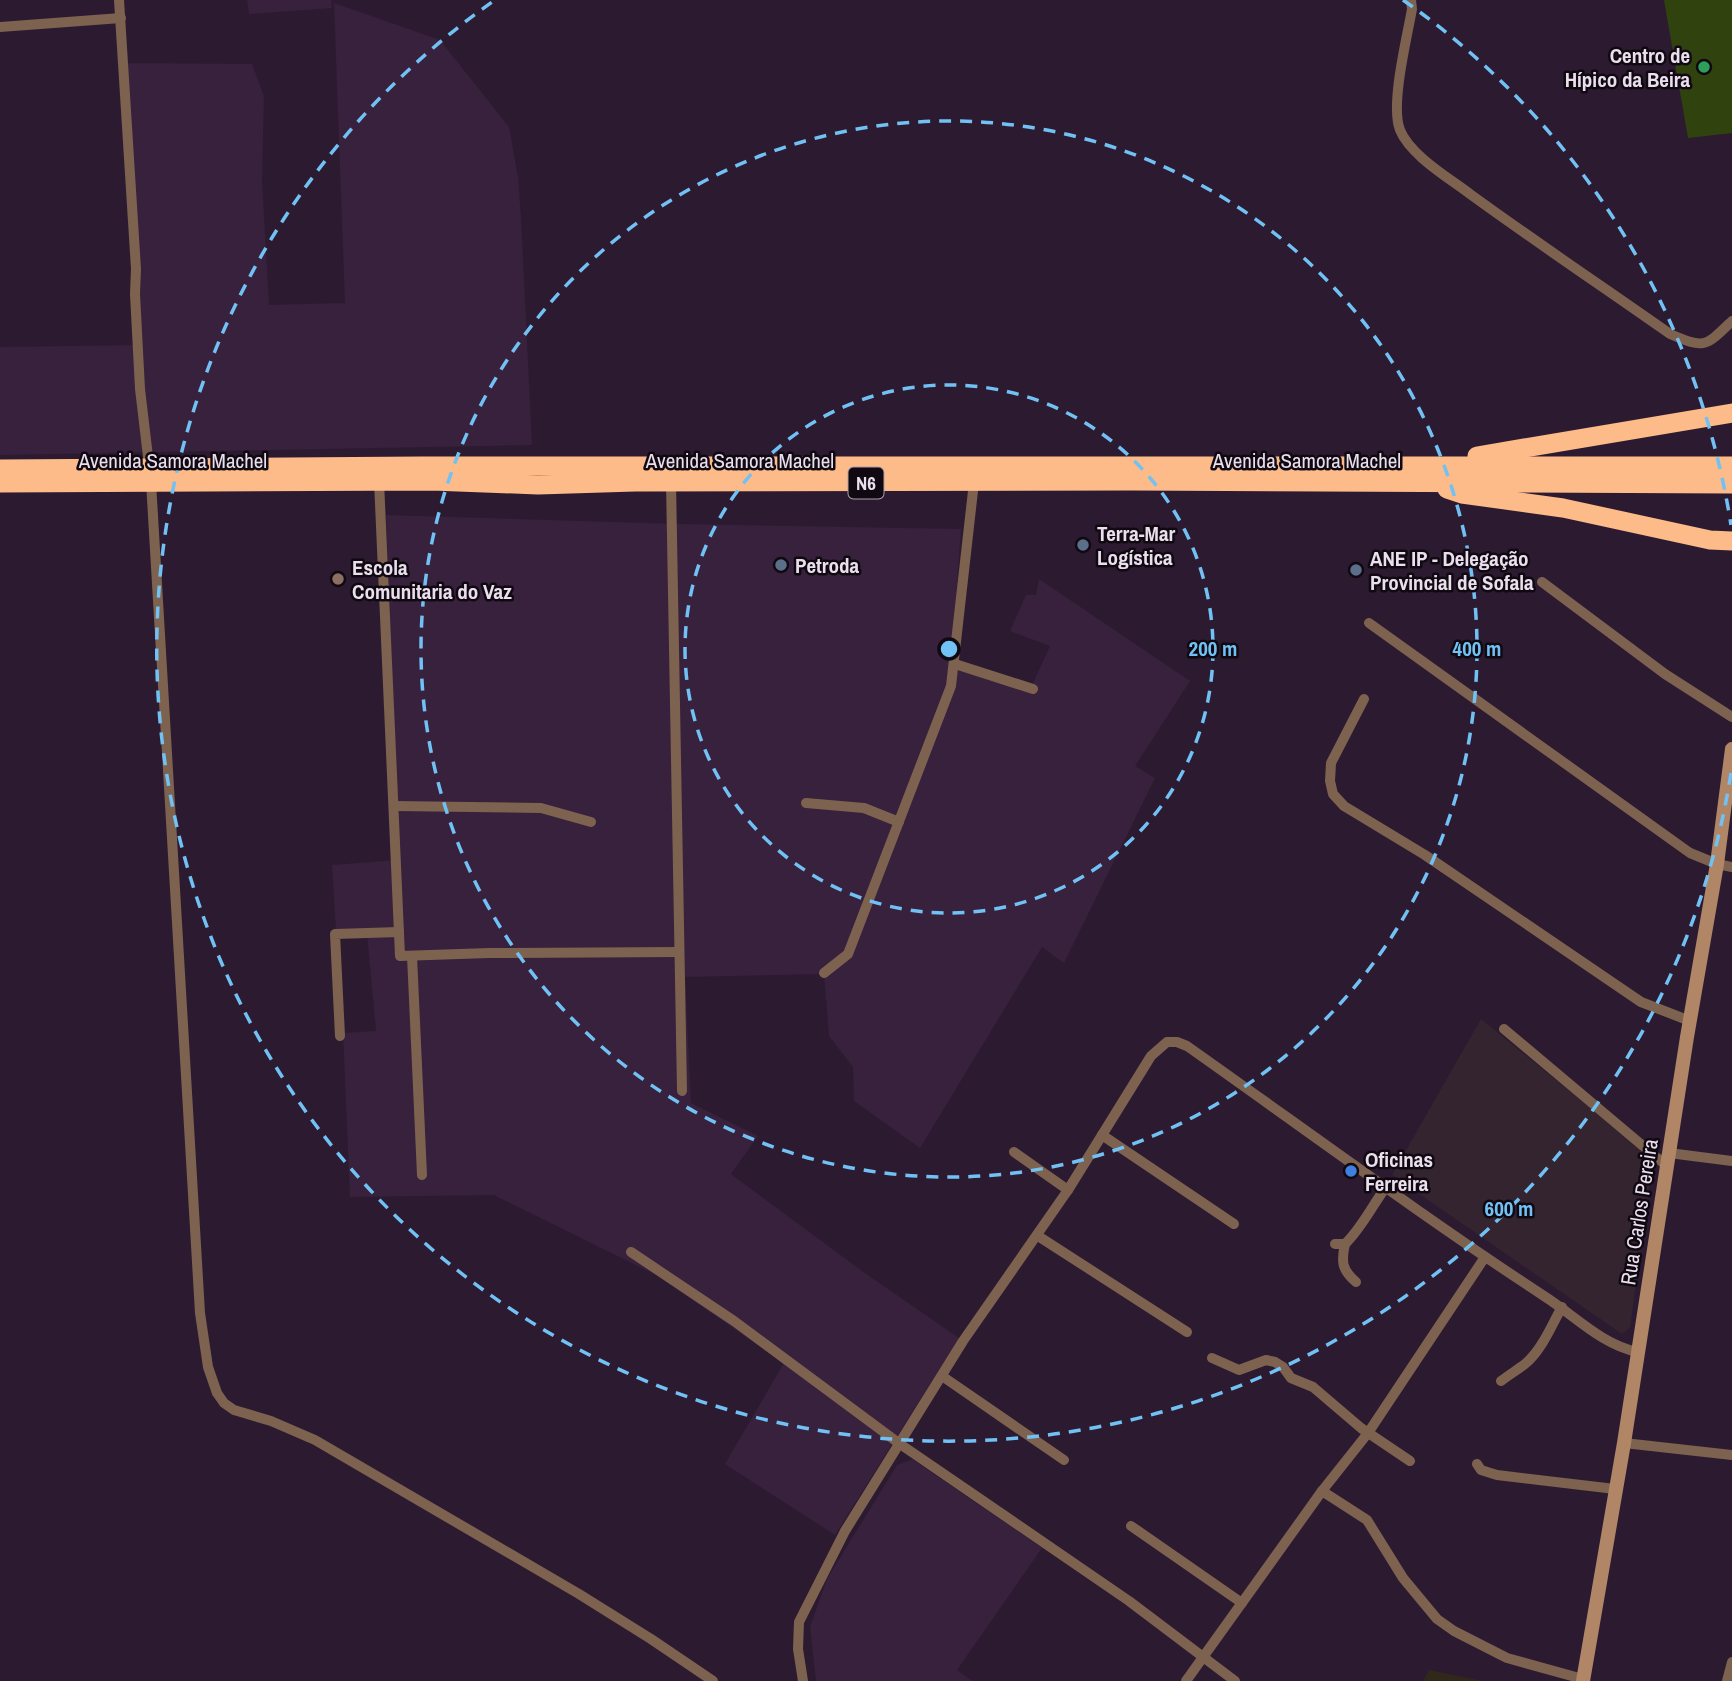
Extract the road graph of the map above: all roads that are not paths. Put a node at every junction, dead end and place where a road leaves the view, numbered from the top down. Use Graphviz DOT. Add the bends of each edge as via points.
graph roads {
  1 [pos="120,0"];
  2 [pos="1411,0"];
  3 [pos="121,18"];
  4 [pos="0,27"];
  5 [pos="1732,321"];
  6 [pos="1732,413"];
  7 [pos="1442,465"];
  8 [pos="1732,466"];
  9 [pos="0,469"];
  10 [pos="150,475"];
  11 [pos="379,481"];
  12 [pos="671,482"];
  13 [pos="974,482"];
  14 [pos="0,483"];
  15 [pos="1426,483"];
  16 [pos="1732,484"];
  17 [pos="1710,540"];
  18 [pos="1732,541"];
  19 [pos="1732,557"];
  20 [pos="1542,582"];
  21 [pos="1369,623"];
  22 [pos="955,664"];
  23 [pos="1032,689"];
  24 [pos="1364,699"];
  25 [pos="1732,717"];
  26 [pos="1732,749"];
  27 [pos="806,803"];
  28 [pos="394,806"];
  29 [pos="592,822"];
  30 [pos="899,822"];
  31 [pos="1725,865"];
  32 [pos="399,932"];
  33 [pos="679,952"];
  34 [pos="412,956"];
  35 [pos="824,974"];
  36 [pos="1690,1021"];
  37 [pos="1504,1029"];
  38 [pos="340,1036"];
  39 [pos="681,1091"];
  40 [pos="1102,1135"];
  41 [pos="1014,1152"];
  42 [pos="1669,1160"];
  43 [pos="1732,1161"];
  44 [pos="422,1175"];
  45 [pos="1386,1187"];
  46 [pos="1068,1190"];
  47 [pos="1234,1224"];
  48 [pos="1038,1236"];
  49 [pos="631,1252"];
  50 [pos="1485,1257"];
  51 [pos="1356,1282"];
  52 [pos="1562,1307"];
  53 [pos="1187,1332"];
  54 [pos="1638,1352"];
  55 [pos="1212,1358"];
  56 [pos="942,1377"];
  57 [pos="1502,1381"];
  58 [pos="1368,1433"];
  59 [pos="1624,1443"];
  60 [pos="900,1444"];
  61 [pos="1732,1455"];
  62 [pos="1064,1460"];
  63 [pos="1410,1461"];
  64 [pos="1477,1464"];
  65 [pos="1615,1489"];
  66 [pos="1322,1491"];
  67 [pos="1130,1526"];
  68 [pos="1242,1603"];
  69 [pos="1203,1658"];
  70 [pos="1732,1662"];
  71 [pos="1583,1680"];
  72 [pos="713,1681"];
  73 [pos="803,1681"];
  74 [pos="1186,1681"];
  75 [pos="1235,1681"];
  76 [pos="1727,1681"];
  1 -- 3 [label="street"];
  2 -- 5 [label="street" via="1396,105 1407,142 1438,170 1670,334 1705,344"];
  3 -- 4 [label="street"];
  3 -- 10 [label="street" via="140,389"];
  6 -- 7 [label="highway"];
  7 -- 8 [label="highway, Avenida Samora Machel / N6"];
  7 -- 10 [label="highway, Avenida Samora Machel / N6"];
  9 -- 10 [label="highway, Avenida Samora Machel / N6"];
  10 -- 11 [label="highway, Avenida Samora Machel / N6"];
  10 -- 14 [label="highway, Avenida Samora Machel / N6"];
  10 -- 72 [label="street" via="200,1313 217,1393 234,1410 271,1420 336,1453 600,1607"];
  11 -- 12 [label="highway, Avenida Samora Machel / N6"];
  11 -- 28 [label="street"];
  12 -- 13 [label="highway, Avenida Samora Machel / N6"];
  12 -- 33 [label="street"];
  13 -- 15 [label="highway, Avenida Samora Machel / N6"];
  13 -- 22 [label="street"];
  15 -- 16 [label="highway, Avenida Samora Machel / N6"];
  15 -- 17 [label="highway" via="1462,494 1563,508"];
  17 -- 18 [label="highway"];
  17 -- 19 [label="highway"];
  20 -- 25 [label="street" via="1665,674"];
  21 -- 31 [label="street" via="1690,853"];
  22 -- 23 [label="street"];
  22 -- 30 [label="street" via="951,686"];
  24 -- 36 [label="street" via="1331,762 1333,794 1344,806 1425,855 1641,1002"];
  26 -- 31 [label="main road, Rua Carlos Pereira"];
  27 -- 30 [label="street" via="864,808"];
  28 -- 29 [label="street" via="541,808"];
  28 -- 32 [label="street"];
  30 -- 35 [label="street" via="848,954"];
  31 -- 36 [label="main road, Rua Carlos Pereira"];
  32 -- 34 [label="street" via="400,956"];
  32 -- 38 [label="street" via="335,934"];
  33 -- 34 [label="street"];
  33 -- 39 [label="street"];
  34 -- 44 [label="street"];
  36 -- 42 [label="main road, Rua Carlos Pereira"];
  37 -- 42 [label="street"];
  40 -- 45 [label="street" via="1151,1056 1167,1042 1177,1042"];
  40 -- 46 [label="street"];
  40 -- 47 [label="street"];
  41 -- 46 [label="street"];
  42 -- 43 [label="street"];
  42 -- 54 [label="main road, Rua Carlos Pereira"];
  45 -- 50 [label="street"];
  45 -- 51 [label="street" via="1359,1228 1340,1244 1342,1265"];
  46 -- 48 [label="street"];
  48 -- 53 [label="street"];
  48 -- 56 [label="street"];
  49 -- 60 [label="street" via="734,1321"];
  50 -- 52 [label="street"];
  50 -- 58 [label="street"];
  52 -- 54 [label="street" via="1611,1343"];
  52 -- 57 [label="street" via="1525,1364"];
  54 -- 59 [label="main road, Rua Carlos Pereira"];
  55 -- 58 [label="street" via="1239,1370 1266,1360 1275,1362"];
  56 -- 60 [label="street"];
  56 -- 62 [label="street"];
  58 -- 63 [label="street"];
  58 -- 66 [label="street"];
  59 -- 61 [label="street"];
  59 -- 65 [label="main road, Rua Carlos Pereira"];
  60 -- 69 [label="street"];
  60 -- 73 [label="street" via="845,1531 801,1618 798,1649"];
  64 -- 65 [label="street" via="1497,1475"];
  65 -- 71 [label="main road, Rua Carlos Pereira"];
  66 -- 68 [label="street"];
  66 -- 71 [label="street" via="1367,1520 1403,1578 1437,1619 1507,1658"];
  67 -- 68 [label="street"];
  68 -- 69 [label="street"];
  69 -- 74 [label="street"];
  69 -- 75 [label="street"];
  70 -- 76 [label="street"];
}
